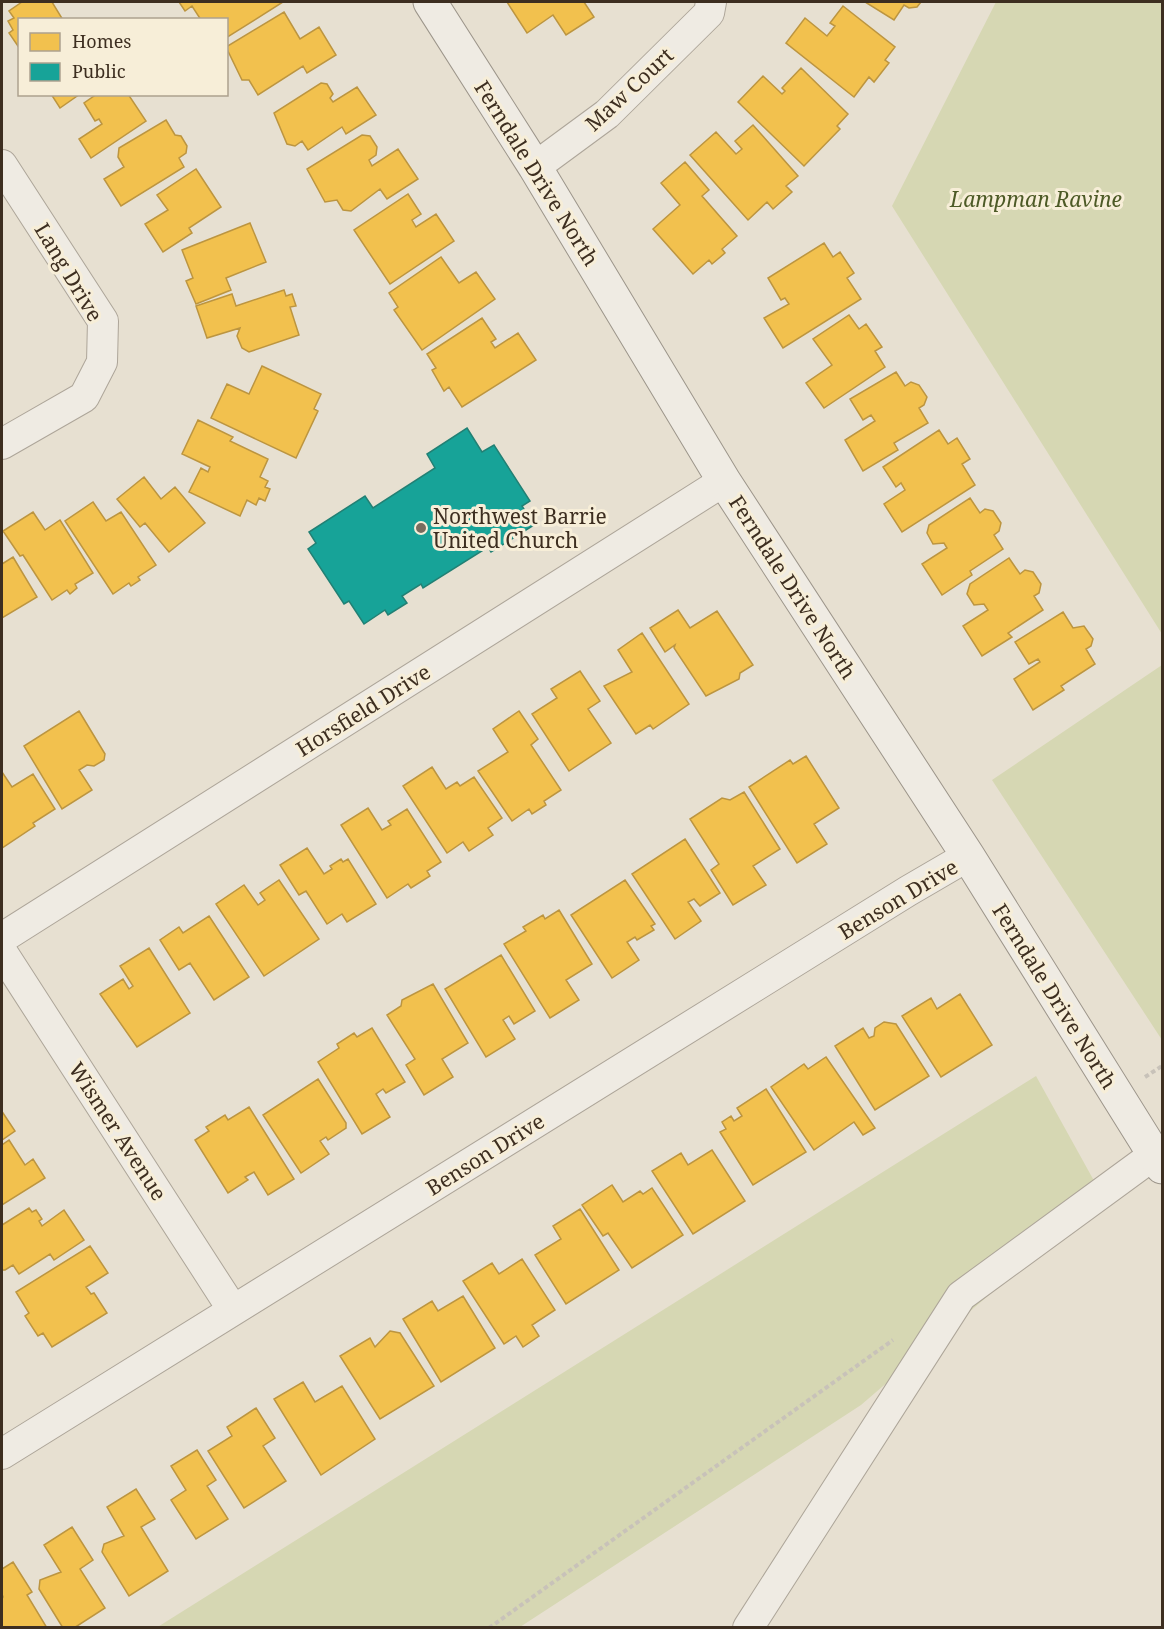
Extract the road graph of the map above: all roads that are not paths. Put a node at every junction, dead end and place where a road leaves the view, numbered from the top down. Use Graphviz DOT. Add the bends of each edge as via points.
graph roads {
  1 [pos="430,2"];
  2 [pos="711,2"];
  3 [pos="2,165"];
  4 [pos="536,167"];
  5 [pos="2,444"];
  6 [pos="723,481"];
  7 [pos="968,856"];
  8 [pos="2,938"];
  9 [pos="2,952"];
  10 [pos="1159,1161"];
  11 [pos="233,1310"];
  12 [pos="2,1454"];
  13 [pos="748,1628"];
  1 -- 4 [label="main road, Ferndale Drive North"];
  2 -- 4 [label="street, Maw Court" via="709,13 607,114"];
  3 -- 5 [label="street, Lang Drive" via="103,321 103,331 102,362 84,397"];
  4 -- 6 [label="main road, Ferndale Drive North"];
  6 -- 7 [label="main road, Ferndale Drive North"];
  6 -- 8 [label="street, Horsfield Drive"];
  7 -- 10 [label="main road, Ferndale Drive North"];
  7 -- 11 [label="street, Benson Drive"];
  9 -- 11 [label="street, Wismer Avenue"];
  10 -- 13 [label="street" via="961,1296"];
  11 -- 12 [label="street, Benson Drive"];
}
